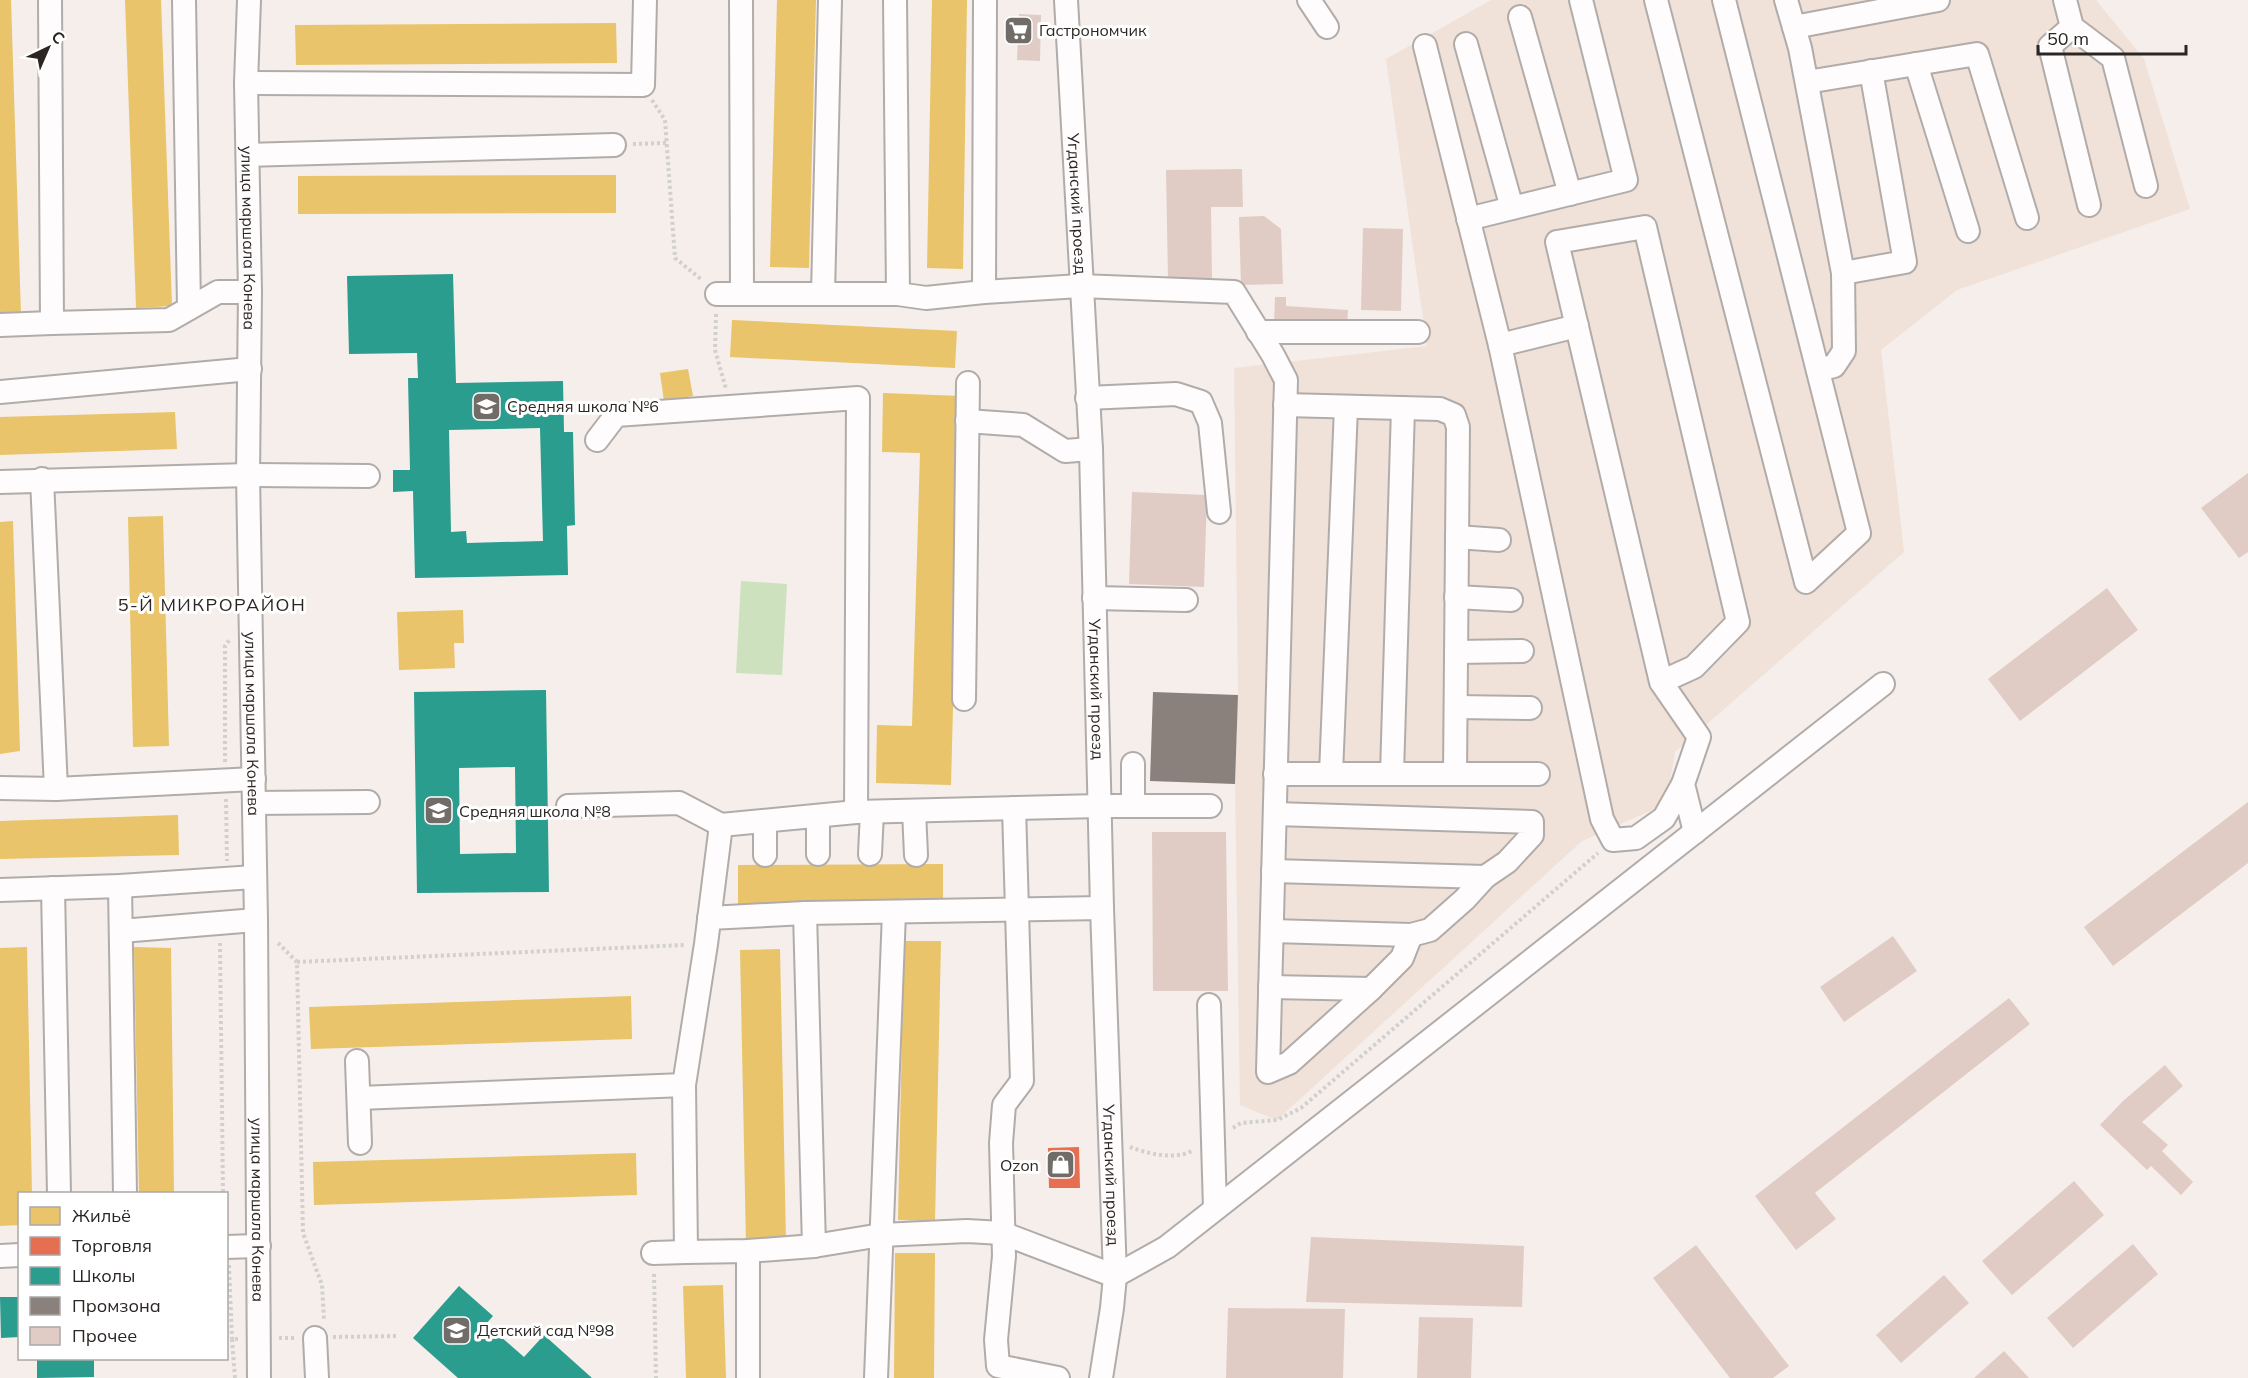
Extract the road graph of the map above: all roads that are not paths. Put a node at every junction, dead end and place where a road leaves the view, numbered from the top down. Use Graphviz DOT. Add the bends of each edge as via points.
graph roads {
  1 [pos="50,0"];
  2 [pos="184,0"];
  3 [pos="249,0"];
  4 [pos="645,0"];
  5 [pos="741,0"];
  6 [pos="830,0"];
  7 [pos="895,0"];
  8 [pos="985,0"];
  9 [pos="1066,0"];
  10 [pos="1309,0"];
  11 [pos="1581,0"];
  12 [pos="1656,0"];
  13 [pos="1724,0"];
  14 [pos="1786,0"];
  15 [pos="1938,0"];
  16 [pos="2065,0"];
  17 [pos="1520,17"];
  18 [pos="1327,27"];
  19 [pos="1794,27"];
  20 [pos="2072,27"];
  21 [pos="1466,44"];
  22 [pos="1425,46"];
  23 [pos="1916,64"];
  24 [pos="1870,71"];
  25 [pos="1807,82"];
  26 [pos="246,83"];
  27 [pos="615,145"];
  28 [pos="248,155"];
  29 [pos="2146,186"];
  30 [pos="1570,194"];
  31 [pos="2089,205"];
  32 [pos="1512,208"];
  33 [pos="2027,218"];
  34 [pos="1468,219"];
  35 [pos="1968,231"];
  36 [pos="1843,273"];
  37 [pos="1080,286"];
  38 [pos="250,292"];
  39 [pos="984,292"];
  40 [pos="717,294"];
  41 [pos="742,294"];
  42 [pos="823,294"];
  43 [pos="898,294"];
  44 [pos="189,308"];
  45 [pos="52,323"];
  46 [pos="0,325"];
  47 [pos="1577,326"];
  48 [pos="1258,332"];
  49 [pos="1418,332"];
  50 [pos="1500,345"];
  51 [pos="250,369"];
  52 [pos="1818,370"];
  53 [pos="968,383"];
  54 [pos="0,392"];
  55 [pos="1088,398"];
  56 [pos="1285,405"];
  57 [pos="1346,406"];
  58 [pos="1403,408"];
  59 [pos="968,422"];
  60 [pos="597,440"];
  61 [pos="1091,449"];
  62 [pos="248,475"];
  63 [pos="368,476"];
  64 [pos="42,479"];
  65 [pos="0,482"];
  66 [pos="1220,512"];
  67 [pos="1457,537"];
  68 [pos="1499,540"];
  69 [pos="1094,597"];
  70 [pos="1456,597"];
  71 [pos="1186,600"];
  72 [pos="1511,600"];
  73 [pos="1522,651"];
  74 [pos="1456,652"];
  75 [pos="1661,682"];
  76 [pos="1883,684"];
  77 [pos="964,699"];
  78 [pos="1456,707"];
  79 [pos="1530,708"];
  80 [pos="1133,764"];
  81 [pos="1275,774"];
  82 [pos="1331,774"];
  83 [pos="1392,774"];
  84 [pos="1455,774"];
  85 [pos="1538,774"];
  86 [pos="254,779"];
  87 [pos="1683,784"];
  88 [pos="0,788"];
  89 [pos="56,789"];
  90 [pos="368,801"];
  91 [pos="254,803"];
  92 [pos="568,806"];
  93 [pos="1100,806"];
  94 [pos="1133,806"];
  95 [pos="1210,806"];
  96 [pos="1014,808"];
  97 [pos="914,811"];
  98 [pos="864,812"];
  99 [pos="1275,814"];
  100 [pos="818,816"];
  101 [pos="765,821"];
  102 [pos="722,825"];
  103 [pos="1695,832"];
  104 [pos="818,854"];
  105 [pos="870,854"];
  106 [pos="765,855"];
  107 [pos="916,855"];
  108 [pos="1273,871"];
  109 [pos="254,877"];
  110 [pos="1485,877"];
  111 [pos="120,886"];
  112 [pos="53,888"];
  113 [pos="0,890"];
  114 [pos="1102,908"];
  115 [pos="1017,910"];
  116 [pos="894,912"];
  117 [pos="805,913"];
  118 [pos="709,918"];
  119 [pos="120,931"];
  120 [pos="256,931"];
  121 [pos="1272,932"];
  122 [pos="1411,935"];
  123 [pos="1270,987"];
  124 [pos="1371,989"];
  125 [pos="1209,1005"];
  126 [pos="357,1060"];
  127 [pos="684,1085"];
  128 [pos="359,1098"];
  129 [pos="360,1143"];
  130 [pos="59,1192"];
  131 [pos="125,1192"];
  132 [pos="1215,1209"];
  133 [pos="1002,1233"];
  134 [pos="881,1235"];
  135 [pos="260,1246"];
  136 [pos="814,1246"];
  137 [pos="228,1247"];
  138 [pos="748,1251"];
  139 [pos="686,1252"];
  140 [pos="653,1253"];
  141 [pos="18,1254"];
  142 [pos="0,1256"];
  143 [pos="1115,1276"];
  144 [pos="320,1332"];
  145 [pos="998,1372"];
  146 [pos="260,1378"];
  147 [pos="317,1378"];
  148 [pos="748,1378"];
  149 [pos="876,1378"];
  150 [pos="1058,1378"];
  151 [pos="1101,1378"];
  1 -- 45 [label="street"];
  2 -- 44 [label="street"];
  3 -- 26 [label="street, улица маршала Конева"];
  4 -- 26 [label="street" via="643,85"];
  5 -- 41 [label="street"];
  6 -- 42 [label="street"];
  7 -- 43 [label="street"];
  8 -- 39 [label="street"];
  9 -- 37 [label="street, Угданский проезд"];
  10 -- 18 [label="street"];
  11 -- 30 [label="street" via="1626,180"];
  12 -- 52 [label="street" via="1806,582 1859,533"];
  13 -- 52 [label="street"];
  14 -- 19 [label="street"];
  15 -- 19 [label="street"];
  16 -- 20 [label="street"];
  17 -- 30 [label="street"];
  19 -- 25 [label="street"];
  20 -- 29 [label="street" via="2113,58"];
  20 -- 31 [label="street" via="2050,46"];
  21 -- 32 [label="street"];
  22 -- 34 [label="street"];
  23 -- 24 [label="street"];
  23 -- 33 [label="street" via="1977,54"];
  23 -- 35 [label="street"];
  24 -- 25 [label="street"];
  24 -- 36 [label="street" via="1905,262"];
  25 -- 36 [label="street"];
  26 -- 28 [label="street, улица маршала Конева"];
  27 -- 28 [label="street"];
  28 -- 38 [label="street, улица маршала Конева"];
  30 -- 32 [label="street"];
  32 -- 34 [label="street"];
  34 -- 50 [label="street"];
  36 -- 52 [label="street" via="1844,351 1834,366"];
  37 -- 39 [label="street"];
  37 -- 48 [label="street" via="1234,292"];
  37 -- 55 [label="street, Угданский проезд"];
  38 -- 44 [label="street" via="219,292"];
  38 -- 51 [label="street, улица маршала Конева"];
  39 -- 43 [label="street" via="926,298"];
  40 -- 41 [label="street"];
  41 -- 42 [label="street"];
  42 -- 43 [label="street"];
  44 -- 45 [label="street" via="169,320"];
  45 -- 46 [label="street"];
  47 -- 50 [label="street"];
  47 -- 75 [label="street"];
  47 -- 75 [label="street" via="1557,242 1645,227 1738,622 1694,667"];
  48 -- 49 [label="street"];
  48 -- 56 [label="street" via="1286,380"];
  50 -- 87 [label="street" via="1602,819 1613,840 1636,838 1664,818"];
  51 -- 54 [label="street"];
  51 -- 62 [label="street, улица маршала Конева"];
  53 -- 59 [label="street"];
  55 -- 61 [label="street, Угданский проезд"];
  55 -- 66 [label="street" via="1176,394 1201,402 1210,423"];
  56 -- 57 [label="street"];
  56 -- 81 [label="street"];
  57 -- 58 [label="street"];
  57 -- 82 [label="street"];
  58 -- 67 [label="street" via="1440,409 1454,415 1458,428"];
  58 -- 83 [label="street"];
  59 -- 61 [label="street" via="1023,425 1065,451"];
  59 -- 77 [label="street"];
  60 -- 98 [label="street" via="616,415 858,398"];
  61 -- 69 [label="street, Угданский проезд"];
  62 -- 63 [label="street"];
  62 -- 64 [label="street"];
  62 -- 86 [label="street, улица маршала Конева"];
  64 -- 65 [label="street"];
  64 -- 89 [label="street"];
  67 -- 68 [label="street"];
  67 -- 70 [label="street"];
  69 -- 71 [label="street"];
  69 -- 93 [label="street, Угданский проезд"];
  70 -- 72 [label="street"];
  70 -- 74 [label="street"];
  73 -- 74 [label="street"];
  74 -- 78 [label="street"];
  75 -- 87 [label="street" via="1699,737"];
  76 -- 103 [label="street"];
  78 -- 79 [label="street"];
  78 -- 84 [label="street"];
  80 -- 94 [label="street"];
  81 -- 82 [label="street"];
  81 -- 99 [label="street"];
  82 -- 83 [label="street"];
  83 -- 84 [label="street"];
  84 -- 85 [label="street"];
  86 -- 89 [label="street"];
  86 -- 91 [label="street, улица маршала Конева"];
  87 -- 103 [label="street"];
  88 -- 89 [label="street"];
  90 -- 91 [label="street"];
  91 -- 109 [label="street, улица маршала Конева"];
  92 -- 102 [label="street" via="679,803"];
  93 -- 94 [label="street"];
  93 -- 96 [label="street"];
  93 -- 114 [label="street, Угданский проезд"];
  94 -- 95 [label="street"];
  96 -- 97 [label="street"];
  96 -- 115 [label="street"];
  97 -- 98 [label="street"];
  97 -- 107 [label="street"];
  98 -- 100 [label="street"];
  98 -- 105 [label="street"];
  99 -- 108 [label="street"];
  99 -- 110 [label="street" via="1532,822 1532,835 1507,862"];
  100 -- 101 [label="street"];
  100 -- 104 [label="street"];
  101 -- 102 [label="street"];
  101 -- 106 [label="street"];
  102 -- 118 [label="street"];
  103 -- 132 [label="street"];
  108 -- 110 [label="street"];
  108 -- 121 [label="street"];
  109 -- 111 [label="street"];
  109 -- 120 [label="street, улица маршала Конева"];
  110 -- 122 [label="street" via="1430,930"];
  111 -- 112 [label="street"];
  111 -- 119 [label="street"];
  112 -- 113 [label="street"];
  112 -- 130 [label="street"];
  114 -- 115 [label="street"];
  114 -- 143 [label="street, Угданский проезд"];
  115 -- 116 [label="street"];
  115 -- 133 [label="street" via="1022,1081 1004,1105"];
  116 -- 117 [label="street"];
  116 -- 134 [label="street"];
  117 -- 118 [label="street"];
  117 -- 136 [label="street"];
  118 -- 127 [label="street"];
  119 -- 120 [label="street"];
  119 -- 131 [label="street"];
  120 -- 135 [label="street, улица маршала Конева"];
  121 -- 122 [label="street"];
  121 -- 123 [label="street"];
  122 -- 124 [label="street" via="1402,958"];
  123 -- 124 [label="street"];
  123 -- 124 [label="street" via="1268,1072 1289,1063"];
  125 -- 132 [label="street"];
  126 -- 128 [label="street"];
  127 -- 128 [label="street"];
  127 -- 139 [label="street"];
  128 -- 129 [label="street"];
  132 -- 143 [label="street" via="1167,1247"];
  133 -- 134 [label="street"];
  133 -- 143 [label="street"];
  133 -- 145 [label="street"];
  134 -- 136 [label="street"];
  134 -- 149 [label="street"];
  135 -- 137 [label="street"];
  135 -- 146 [label="street, улица маршала Конева"];
  136 -- 138 [label="street"];
  138 -- 139 [label="street"];
  138 -- 148 [label="street"];
  139 -- 140 [label="street"];
  141 -- 142 [label="street"];
  143 -- 151 [label="street, Угданский проезд"];
  144 -- 147 [label="street"];
  145 -- 150 [label="street"];
}
